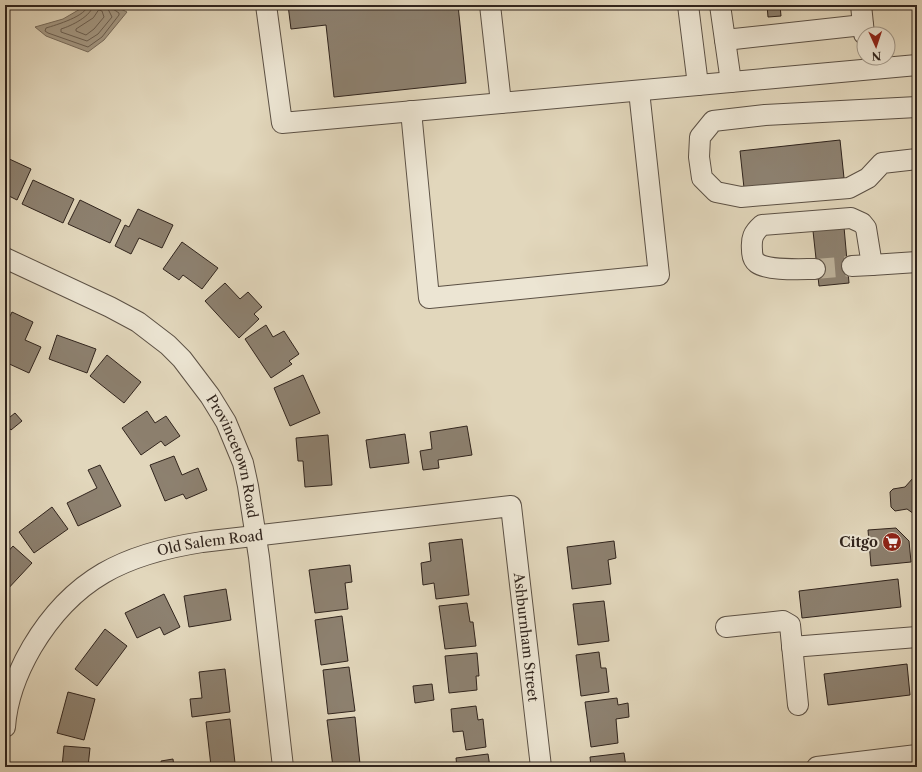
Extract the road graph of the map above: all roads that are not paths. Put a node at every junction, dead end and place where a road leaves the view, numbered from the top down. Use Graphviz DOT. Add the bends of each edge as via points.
graph roads {
  1 [pos="266,5"];
  2 [pos="493,5"];
  3 [pos="688,5"];
  4 [pos="720,5"];
  5 [pos="861,5"];
  6 [pos="864,26"];
  7 [pos="856,31"];
  8 [pos="725,40"];
  9 [pos="896,65"];
  10 [pos="917,65"];
  11 [pos="856,66"];
  12 [pos="731,82"];
  13 [pos="698,85"];
  14 [pos="639,91"];
  15 [pos="501,103"];
  16 [pos="917,107"];
  17 [pos="411,111"];
  18 [pos="917,159"];
  19 [pos="5,258"];
  20 [pos="917,262"];
  21 [pos="815,269"];
  22 [pos="511,506"];
  23 [pos="256,535"];
  24 [pos="726,627"];
  25 [pos="917,637"];
  26 [pos="792,647"];
  27 [pos="798,704"];
  28 [pos="5,727"];
  29 [pos="917,755"];
  30 [pos="283,767"];
  31 [pos="541,767"];
  32 [pos="817,767"];
  1 -- 17 [label="street" via="282,123"];
  2 -- 15 [label="street"];
  3 -- 13 [label="street"];
  4 -- 8 [label="street"];
  5 -- 6 [label="street"];
  7 -- 8 [label="street"];
  8 -- 12 [label="street"];
  9 -- 10 [label="street"];
  11 -- 12 [label="street"];
  12 -- 13 [label="street"];
  13 -- 14 [label="street"];
  14 -- 15 [label="street"];
  14 -- 17 [label="street" via="659,275 429,298"];
  15 -- 17 [label="street"];
  16 -- 18 [label="street" via="765,115 713,121 700,137 699,157 702,178 716,192 741,197 849,188 868,178 882,163"];
  19 -- 23 [label="street, Provincetown Road" via="138,322 182,359 210,396 236,444 248,486"];
  20 -- 21 [label="street" via="862,265 866,228 851,218 762,226 754,232 751,243 752,256 757,263 772,268"];
  22 -- 23 [label="street, Old Salem Road"];
  22 -- 31 [label="street, Ashburnham Street"];
  23 -- 28 [label="street, Old Salem Road" via="183,544 148,553 111,568 72,596 48,623 26,658 10,699"];
  23 -- 30 [label="street, Provincetown Road"];
  24 -- 26 [label="street" via="783,621 790,625"];
  25 -- 26 [label="street"];
  26 -- 27 [label="street"];
  29 -- 32 [label="street"];
}
